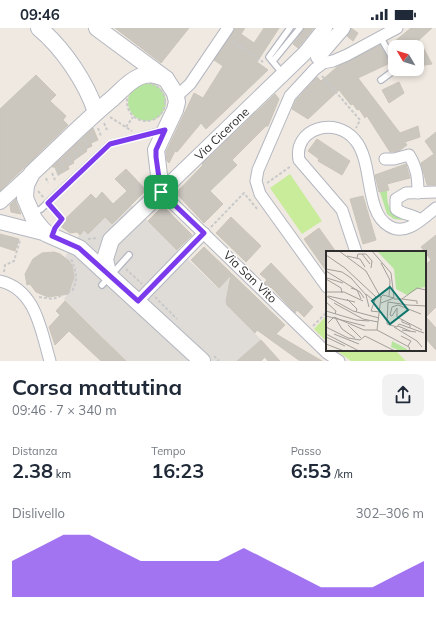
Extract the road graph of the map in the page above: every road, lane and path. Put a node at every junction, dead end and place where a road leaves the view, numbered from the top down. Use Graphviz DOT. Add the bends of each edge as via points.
graph roads {
  1 [pos="39,28"];
  2 [pos="97,28"];
  3 [pos="290,28"];
  4 [pos="300,28"];
  5 [pos="325,28"];
  6 [pos="343,28"];
  7 [pos="397,28"];
  8 [pos="226,32"];
  9 [pos="381,38"];
  10 [pos="388,50"];
  11 [pos="273,61"];
  12 [pos="315,61"];
  13 [pos="265,64"];
  14 [pos="283,74"];
  15 [pos="388,75"];
  16 [pos="166,79"];
  17 [pos="381,80"];
  18 [pos="176,97"];
  19 [pos="100,117"];
  20 [pos="133,117"];
  21 [pos="360,120"];
  22 [pos="126,126"];
  23 [pos="89,130"];
  24 [pos="107,130"];
  25 [pos="165,130"];
  26 [pos="101,136"];
  27 [pos="140,136"];
  28 [pos="77,141"];
  29 [pos="94,142"];
  30 [pos="72,147"];
  31 [pos="66,152"];
  32 [pos="83,154"];
  33 [pos="59,158"];
  34 [pos="77,159"];
  35 [pos="385,159"];
  36 [pos="298,160"];
  37 [pos="54,163"];
  38 [pos="71,165"];
  39 [pos="49,168"];
  40 [pos="65,171"];
  41 [pos="59,176"];
  42 [pos="33,179"];
  43 [pos="55,180"];
  44 [pos="258,190"];
  45 [pos="161,192"];
  46 [pos="436,192"];
  47 [pos="418,193"];
  48 [pos="0,202"];
  49 [pos="48,203"];
  50 [pos="436,208"];
  51 [pos="271,209"];
  52 [pos="32,213"];
  53 [pos="420,220"];
  54 [pos="0,222"];
  55 [pos="204,233"];
  56 [pos="50,235"];
  57 [pos="104,239"];
  58 [pos="20,240"];
  59 [pos="81,243"];
  60 [pos="356,251"];
  61 [pos="129,256"];
  62 [pos="75,265"];
  63 [pos="107,278"];
  64 [pos="2,281"];
  65 [pos="326,286"];
  66 [pos="36,296"];
  67 [pos="138,301"];
  68 [pos="326,313"];
  69 [pos="307,332"];
  70 [pos="50,361"];
  71 [pos="202,361"];
  72 [pos="339,361"];
  1 -- 19 [label="main road" via="67,60 93,100"];
  2 -- 16 [label="main road"];
  3 -- 11 [label="lane" via="269,57"];
  4 -- 11 [label="lane"];
  5 -- 12 [label="street"];
  6 -- 12 [label="street"];
  7 -- 9 [label="street, Via Cicerone"];
  8 -- 13 [label="path"];
  8 -- 18 [label="street" via="190,84"];
  9 -- 10 [label="lane"];
  9 -- 12 [label="street, Via Cicerone" via="333,61"];
  11 -- 14 [label="lane"];
  12 -- 14 [label="street, Via Cicerone"];
  12 -- 21 [label="path"];
  12 -- 44 [label="street" via="284,108 258,170"];
  14 -- 45 [label="street, Via Cicerone"];
  15 -- 17 [label="lane"];
  16 -- 18 [label="main road"];
  16 -- 19 [label="main road" via="149,74 140,76"];
  18 -- 25 [label="main road" via="175,110"];
  19 -- 22 [label="path"];
  19 -- 24 [label="path"];
  19 -- 26 [label="path"];
  19 -- 42 [label="main road"];
  20 -- 20 [label="path" via="149,122 160,116 164,110 165,98 158,87 146,83 134,87 126,104"];
  20 -- 22 [label="path"];
  22 -- 27 [label="path"];
  23 -- 29 [label="path"];
  25 -- 27 [label="lane"];
  25 -- 45 [label="main road" via="156,150"];
  27 -- 49 [label="lane" via="110,144"];
  28 -- 32 [label="path"];
  30 -- 34 [label="path"];
  31 -- 38 [label="path"];
  33 -- 40 [label="path"];
  35 -- 47 [label="street" via="409,155 418,175"];
  36 -- 44 [label="path"];
  36 -- 53 [label="street" via="301,144 313,131 325,126 345,130 362,149 375,208 380,218 388,226 401,230 413,226"];
  36 -- 60 [label="street" via="342,210"];
  37 -- 41 [label="path"];
  39 -- 43 [label="path"];
  42 -- 48 [label="street"];
  42 -- 49 [label="path"];
  42 -- 52 [label="main road" via="28,180 25,191"];
  44 -- 51 [label="street"];
  45 -- 55 [label="street, Via San Vito"];
  45 -- 57 [label="main road, Via Cicerone" via="134,221"];
  46 -- 47 [label="street"];
  47 -- 53 [label="street" via="399,196 394,206 403,214"];
  49 -- 52 [label="lane"];
  49 -- 56 [label="path" via="62,219"];
  50 -- 53 [label="street"];
  51 -- 55 [label="path" via="262,216 244,193"];
  51 -- 65 [label="street"];
  52 -- 56 [label="main road" via="37,224"];
  54 -- 56 [label="street"];
  55 -- 67 [label="street"];
  55 -- 69 [label="street, Via San Vito"];
  56 -- 59 [label="main road"];
  57 -- 59 [label="path"];
  57 -- 59 [label="main road" via="96,248"];
  57 -- 63 [label="main road"];
  58 -- 64 [label="path" via="14,261 6,265"];
  59 -- 63 [label="main road"];
  61 -- 63 [label="lane"];
  62 -- 66 [label="path" via="76,282 72,291 47,300"];
  63 -- 67 [label="main road"];
  64 -- 70 [label="street" via="21,291 31,303"];
  67 -- 71 [label="main road"];
  68 -- 69 [label="path"];
  69 -- 72 [label="street, Via San Vito" via="327,353"];
}
